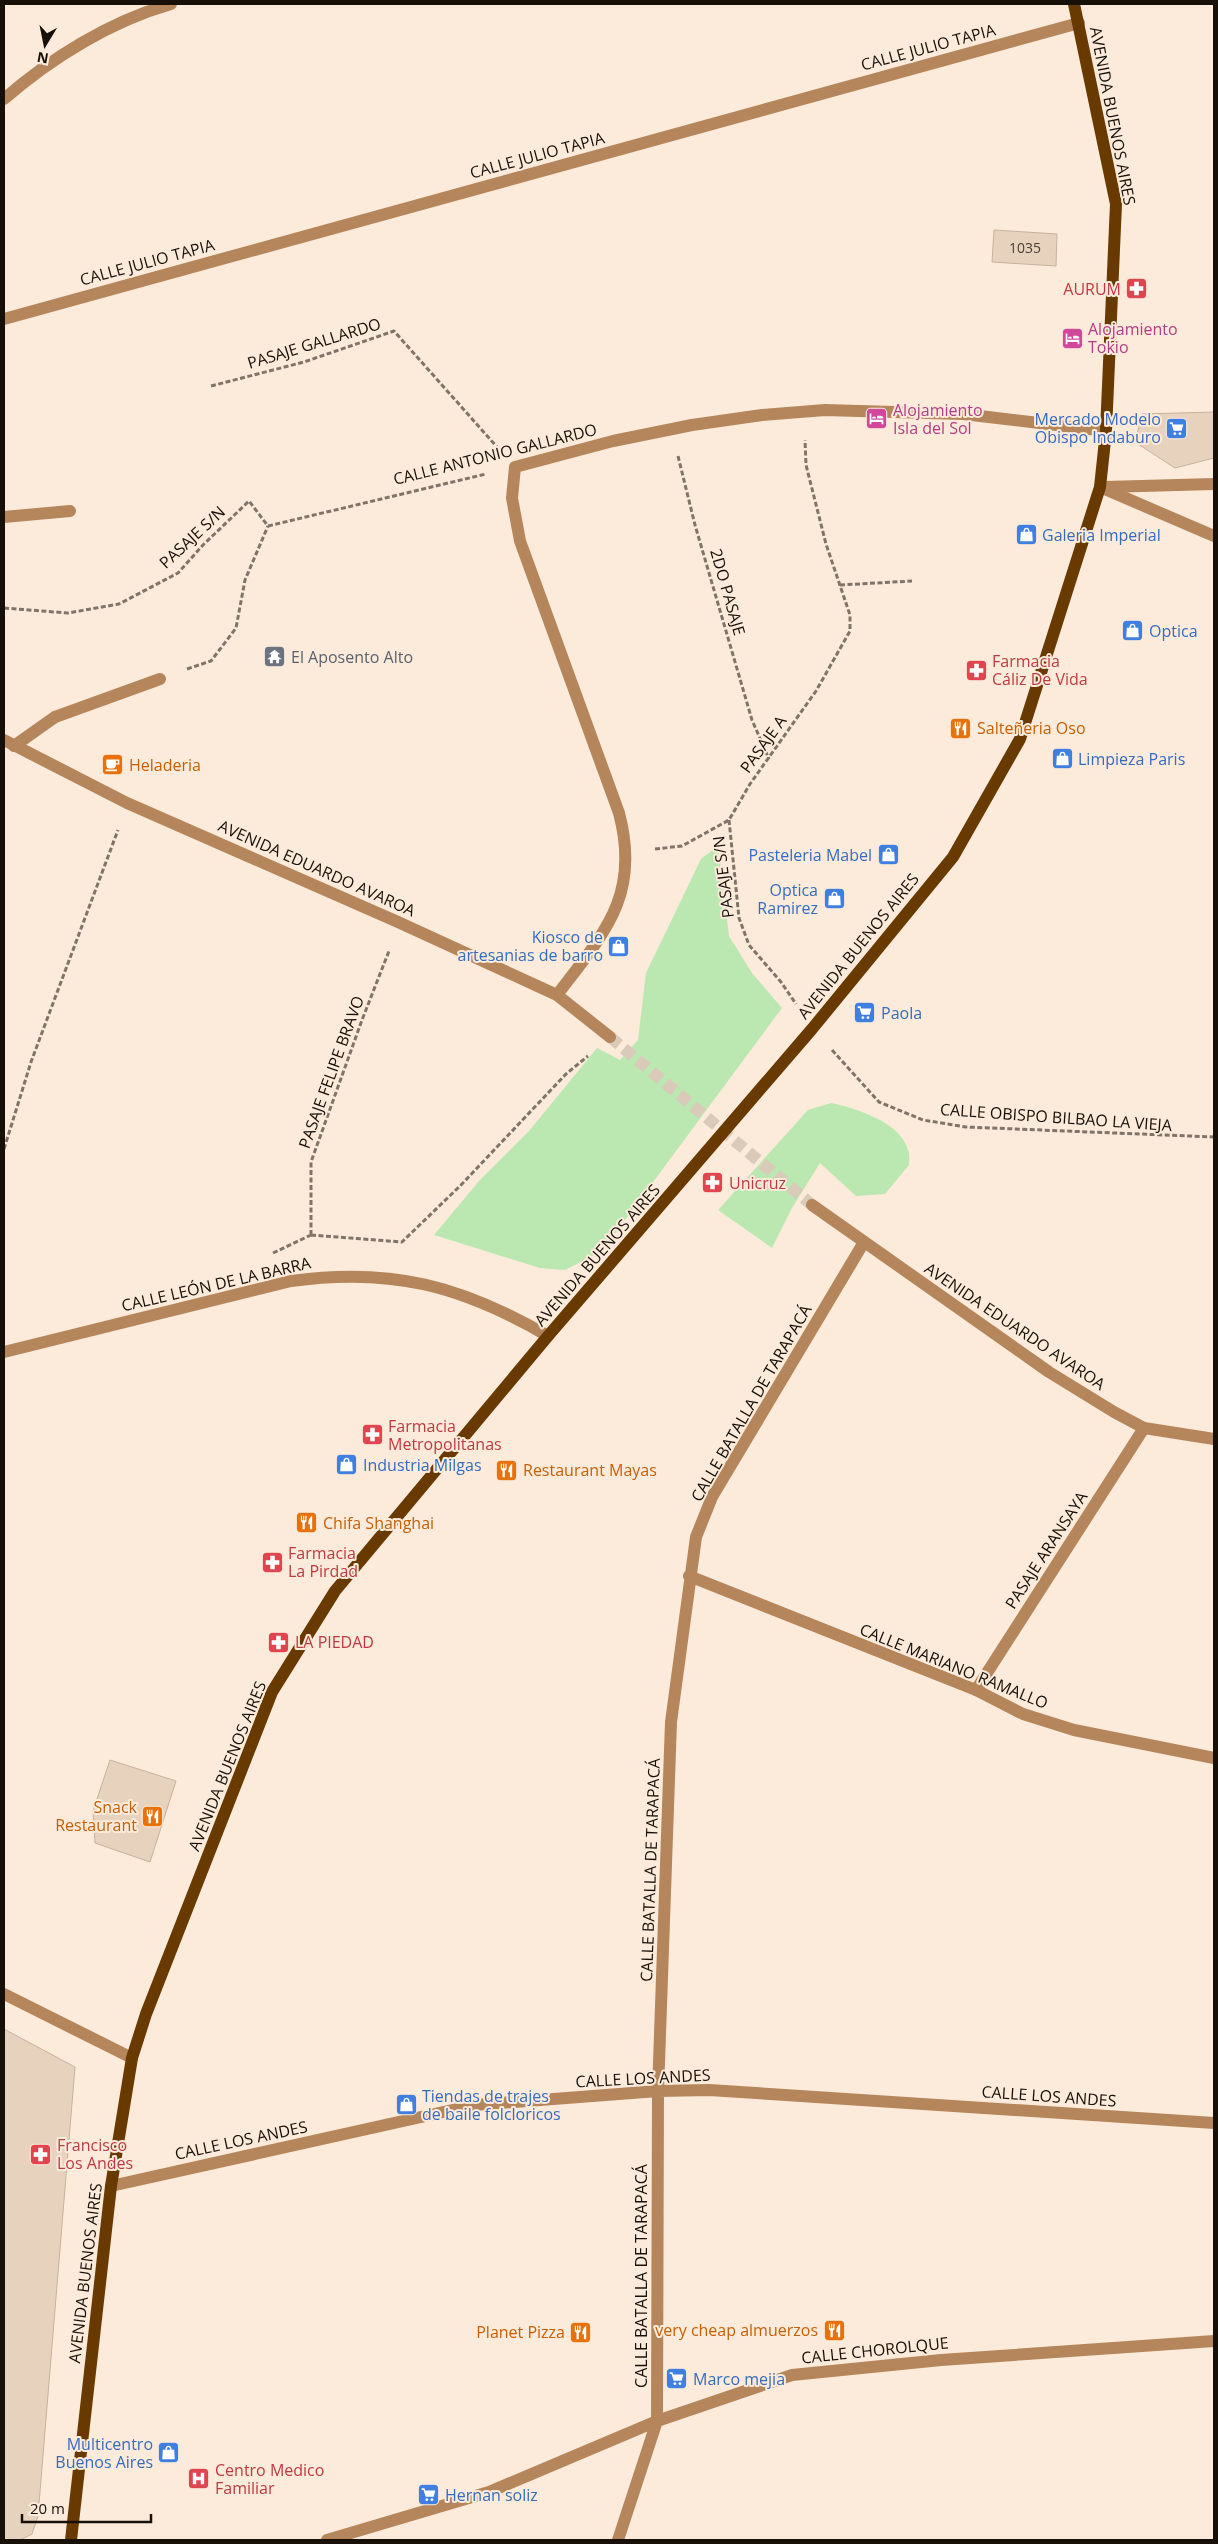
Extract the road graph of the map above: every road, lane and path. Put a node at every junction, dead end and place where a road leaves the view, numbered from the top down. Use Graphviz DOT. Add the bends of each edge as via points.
graph roads {
  1 [pos="171,4"];
  2 [pos="1074,4"];
  3 [pos="1079,23"];
  4 [pos="4,99"];
  5 [pos="4,318"];
  6 [pos="211,386"];
  7 [pos="804,412"];
  8 [pos="671,429"];
  9 [pos="1106,431"];
  10 [pos="515,467"];
  11 [pos="1214,484"];
  12 [pos="1100,487"];
  13 [pos="70,511"];
  14 [pos="4,517"];
  15 [pos="268,526"];
  16 [pos="1214,536"];
  17 [pos="912,580"];
  18 [pos="840,585"];
  19 [pos="4,608"];
  20 [pos="160,678"];
  21 [pos="7,745"];
  22 [pos="769,758"];
  23 [pos="127,803"];
  24 [pos="729,820"];
  25 [pos="628,853"];
  26 [pos="398,922"];
  27 [pos="557,995"];
  28 [pos="812,1028"];
  29 [pos="608,1035"];
  30 [pos="1214,1137"];
  31 [pos="4,1149"];
  32 [pos="812,1205"];
  33 [pos="311,1235"];
  34 [pos="864,1242"];
  35 [pos="548,1336"];
  36 [pos="4,1352"];
  37 [pos="1144,1428"];
  38 [pos="1214,1439"];
  39 [pos="689,1576"];
  40 [pos="976,1690"];
  41 [pos="1214,1758"];
  42 [pos="4,1994"];
  43 [pos="132,2058"];
  44 [pos="658,2090"];
  45 [pos="1214,2123"];
  46 [pos="111,2186"];
  47 [pos="1214,2341"];
  48 [pos="657,2421"];
  49 [pos="71,2540"];
  50 [pos="326,2540"];
  51 [pos="618,2540"];
  1 -- 4 [label="street" via="139,13 64,54"];
  2 -- 3 [label="main road, AVENIDA BUENOS AIRES"];
  3 -- 5 [label="street, CALLE JULIO TAPIA"];
  3 -- 9 [label="main road, AVENIDA BUENOS AIRES" via="1116,204"];
  6 -- 10 [label="path, PASAJE GALLARDO" via="304,362 394,331"];
  7 -- 8 [label="street, CALLE ANTONIO GALLARDO"];
  7 -- 9 [label="street, CALLE ANTONIO GALLARDO" via="963,414"];
  7 -- 18 [label="path, PASAJE A" via="806,465"];
  8 -- 10 [label="street, CALLE ANTONIO GALLARDO"];
  8 -- 22 [label="path, 2DO PASAJE" via="695,525 752,720"];
  9 -- 12 [label="main road, AVENIDA BUENOS AIRES"];
  10 -- 15 [label="path, CALLE ANTONIO GALLARDO"];
  10 -- 25 [label="street" via="512,498 520,541 619,813"];
  11 -- 12 [label="street"];
  12 -- 16 [label="street"];
  12 -- 28 [label="main road, AVENIDA BUENOS AIRES" via="1020,739 953,857"];
  13 -- 14 [label="street"];
  15 -- 19 [label="path, PASAJE S/N" via="249,501 178,573 119,604 68,613"];
  15 -- 20 [label="path" via="245,580 236,628 211,661"];
  17 -- 18 [label="path"];
  18 -- 22 [label="path, PASAJE A" via="850,615 850,631 816,691"];
  20 -- 21 [label="street" via="55,717"];
  21 -- 23 [label="street, AVENIDA EDUARDO AVAROA"];
  22 -- 24 [label="path, PASAJE A"];
  23 -- 26 [label="street, AVENIDA EDUARDO AVAROA"];
  23 -- 31 [label="path" via="31,1062"];
  24 -- 25 [label="path" via="682,846"];
  24 -- 28 [label="path, PASAJE S/N" via="738,918 749,945 781,982"];
  25 -- 27 [label="street" via="616,912"];
  26 -- 27 [label="street, AVENIDA EDUARDO AVAROA"];
  26 -- 33 [label="path, PASAJE FELIPE BRAVO" via="311,1162"];
  27 -- 29 [label="street, AVENIDA EDUARDO AVAROA"];
  28 -- 30 [label="path, CALLE OBISPO BILBAO LA VIEJA" via="879,1102 923,1120 966,1127"];
  28 -- 35 [label="main road, AVENIDA BUENOS AIRES"];
  29 -- 33 [label="path, CALLE LEÓN DE LA BARRA" via="402,1242"];
  32 -- 34 [label="street, AVENIDA EDUARDO AVAROA"];
  34 -- 37 [label="street, AVENIDA EDUARDO AVAROA" via="1049,1372"];
  34 -- 39 [label="street, CALLE BATALLA DE TARAPACÁ" via="712,1497 696,1537"];
  35 -- 36 [label="street, CALLE LEÓN DE LA BARRA" via="508,1312 424,1283 378,1276 331,1275 291,1280"];
  35 -- 43 [label="main road, AVENIDA BUENOS AIRES" via="335,1591 272,1692 146,2014"];
  37 -- 38 [label="street, AVENIDA EDUARDO AVAROA"];
  37 -- 40 [label="street, PASAJE ARANSAYA"];
  39 -- 40 [label="street, CALLE MARIANO RAMALLO"];
  39 -- 44 [label="street, CALLE BATALLA DE TARAPACÁ" via="671,1722"];
  40 -- 41 [label="street, CALLE MARIANO RAMALLO" via="1023,1714 1074,1730"];
  42 -- 43 [label="street"];
  43 -- 46 [label="main road, AVENIDA BUENOS AIRES"];
  44 -- 45 [label="street, CALLE LOS ANDES" via="709,2090"];
  44 -- 46 [label="street, CALLE LOS ANDES" via="475,2105"];
  44 -- 48 [label="street, CALLE BATALLA DE TARAPACÁ"];
  46 -- 49 [label="main road, AVENIDA BUENOS AIRES"];
  47 -- 48 [label="street, CALLE CHOROLQUE" via="941,2360 792,2375"];
  48 -- 50 [label="street, CALLE CHOROLQUE" via="489,2492"];
  48 -- 51 [label="street, CALLE BATALLA DE TARAPACÁ"];
}
